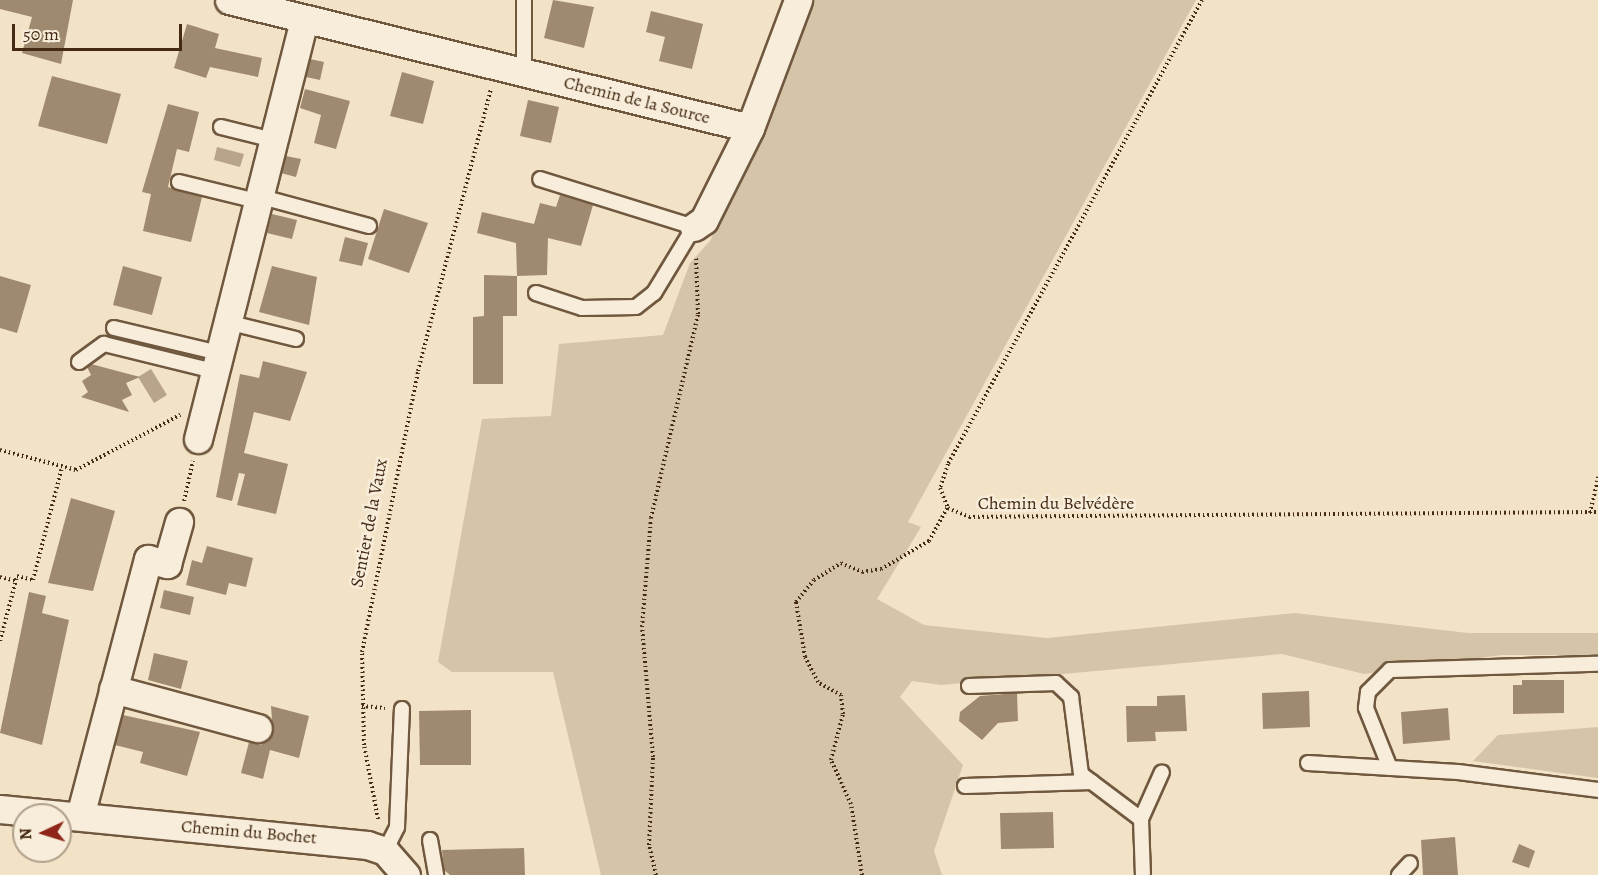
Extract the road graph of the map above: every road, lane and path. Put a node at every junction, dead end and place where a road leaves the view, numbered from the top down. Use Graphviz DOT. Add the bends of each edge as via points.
graph roads {
  1 [pos="229,0"];
  2 [pos="524,0"];
  3 [pos="798,0"];
  4 [pos="1202,0"];
  5 [pos="304,19"];
  6 [pos="497,65"];
  7 [pos="524,72"];
  8 [pos="221,127"];
  9 [pos="750,128"];
  10 [pos="273,140"];
  11 [pos="540,179"];
  12 [pos="179,182"];
  13 [pos="258,198"];
  14 [pos="369,226"];
  15 [pos="694,227"];
  16 [pos="536,293"];
  17 [pos="227,322"];
  18 [pos="114,328"];
  19 [pos="296,339"];
  20 [pos="79,362"];
  21 [pos="217,362"];
  22 [pos="207,400"];
  23 [pos="198,439"];
  24 [pos="0,450"];
  25 [pos="62,467"];
  26 [pos="1598,477"];
  27 [pos="947,507"];
  28 [pos="1590,513"];
  29 [pos="1598,513"];
  30 [pos="179,522"];
  31 [pos="0,577"];
  32 [pos="16,581"];
  33 [pos="0,641"];
  34 [pos="1598,664"];
  35 [pos="969,686"];
  36 [pos="113,688"];
  37 [pos="402,709"];
  38 [pos="258,728"];
  39 [pos="1308,763"];
  40 [pos="1390,768"];
  41 [pos="1162,772"];
  42 [pos="1092,782"];
  43 [pos="965,786"];
  44 [pos="1598,790"];
  45 [pos="0,810"];
  46 [pos="80,816"];
  47 [pos="1141,819"];
  48 [pos="430,840"];
  49 [pos="385,851"];
  50 [pos="1410,862"];
  51 [pos="406,875"];
  52 [pos="436,875"];
  53 [pos="656,875"];
  54 [pos="862,875"];
  55 [pos="1143,875"];
  56 [pos="1399,875"];
  1 -- 5 [label="street, Chemin de la Source"];
  2 -- 7 [label="lane"];
  3 -- 9 [label="street"];
  4 -- 27 [label="path" via="948,464 940,488"];
  5 -- 6 [label="street, Chemin de la Source"];
  5 -- 10 [label="street"];
  6 -- 7 [label="street, Chemin de la Source"];
  6 -- 49 [label="path, Sentier de la Vaux" via="418,371 362,652 364,745"];
  7 -- 9 [label="street, Chemin de la Source"];
  8 -- 10 [label="lane"];
  9 -- 15 [label="street" via="704,220"];
  10 -- 13 [label="street"];
  11 -- 15 [label="lane"];
  12 -- 13 [label="lane"];
  13 -- 14 [label="lane"];
  13 -- 17 [label="street"];
  15 -- 16 [label="lane" via="654,292 636,307 582,308"];
  15 -- 53 [label="path" via="698,314 651,518 642,627 653,757 649,845"];
  17 -- 19 [label="lane"];
  17 -- 21 [label="street"];
  18 -- 21 [label="lane"];
  20 -- 21 [label="lane" via="104,344"];
  21 -- 22 [label="street"];
  22 -- 23 [label="street"];
  22 -- 25 [label="path" via="76,470"];
  23 -- 30 [label="path"];
  24 -- 25 [label="path"];
  25 -- 32 [label="path" via="33,580 17,576"];
  26 -- 28 [label="path"];
  27 -- 28 [label="path, Chemin du Belvédère" via="969,517"];
  27 -- 54 [label="path" via="929,542 881,569 862,572 840,563 814,580 796,602 806,657 818,682 841,695 843,714 831,760 851,804"];
  28 -- 29 [label="path, Chemin du Belvédère"];
  30 -- 36 [label="street" via="167,564 148,559"];
  31 -- 32 [label="path"];
  32 -- 33 [label="path"];
  34 -- 40 [label="lane" via="1390,670 1368,692 1366,708"];
  35 -- 42 [label="lane" via="1056,683 1071,697 1081,774"];
  36 -- 38 [label="street"];
  36 -- 46 [label="street"];
  37 -- 49 [label="lane" via="397,827"];
  39 -- 40 [label="lane"];
  40 -- 44 [label="lane"];
  41 -- 47 [label="lane"];
  42 -- 43 [label="lane"];
  42 -- 47 [label="lane"];
  45 -- 46 [label="street, Chemin du Bochet"];
  46 -- 49 [label="street, Chemin du Bochet" via="340,840"];
  47 -- 55 [label="lane"];
  48 -- 52 [label="lane"];
  49 -- 51 [label="street"];
  50 -- 56 [label="lane"];
}
